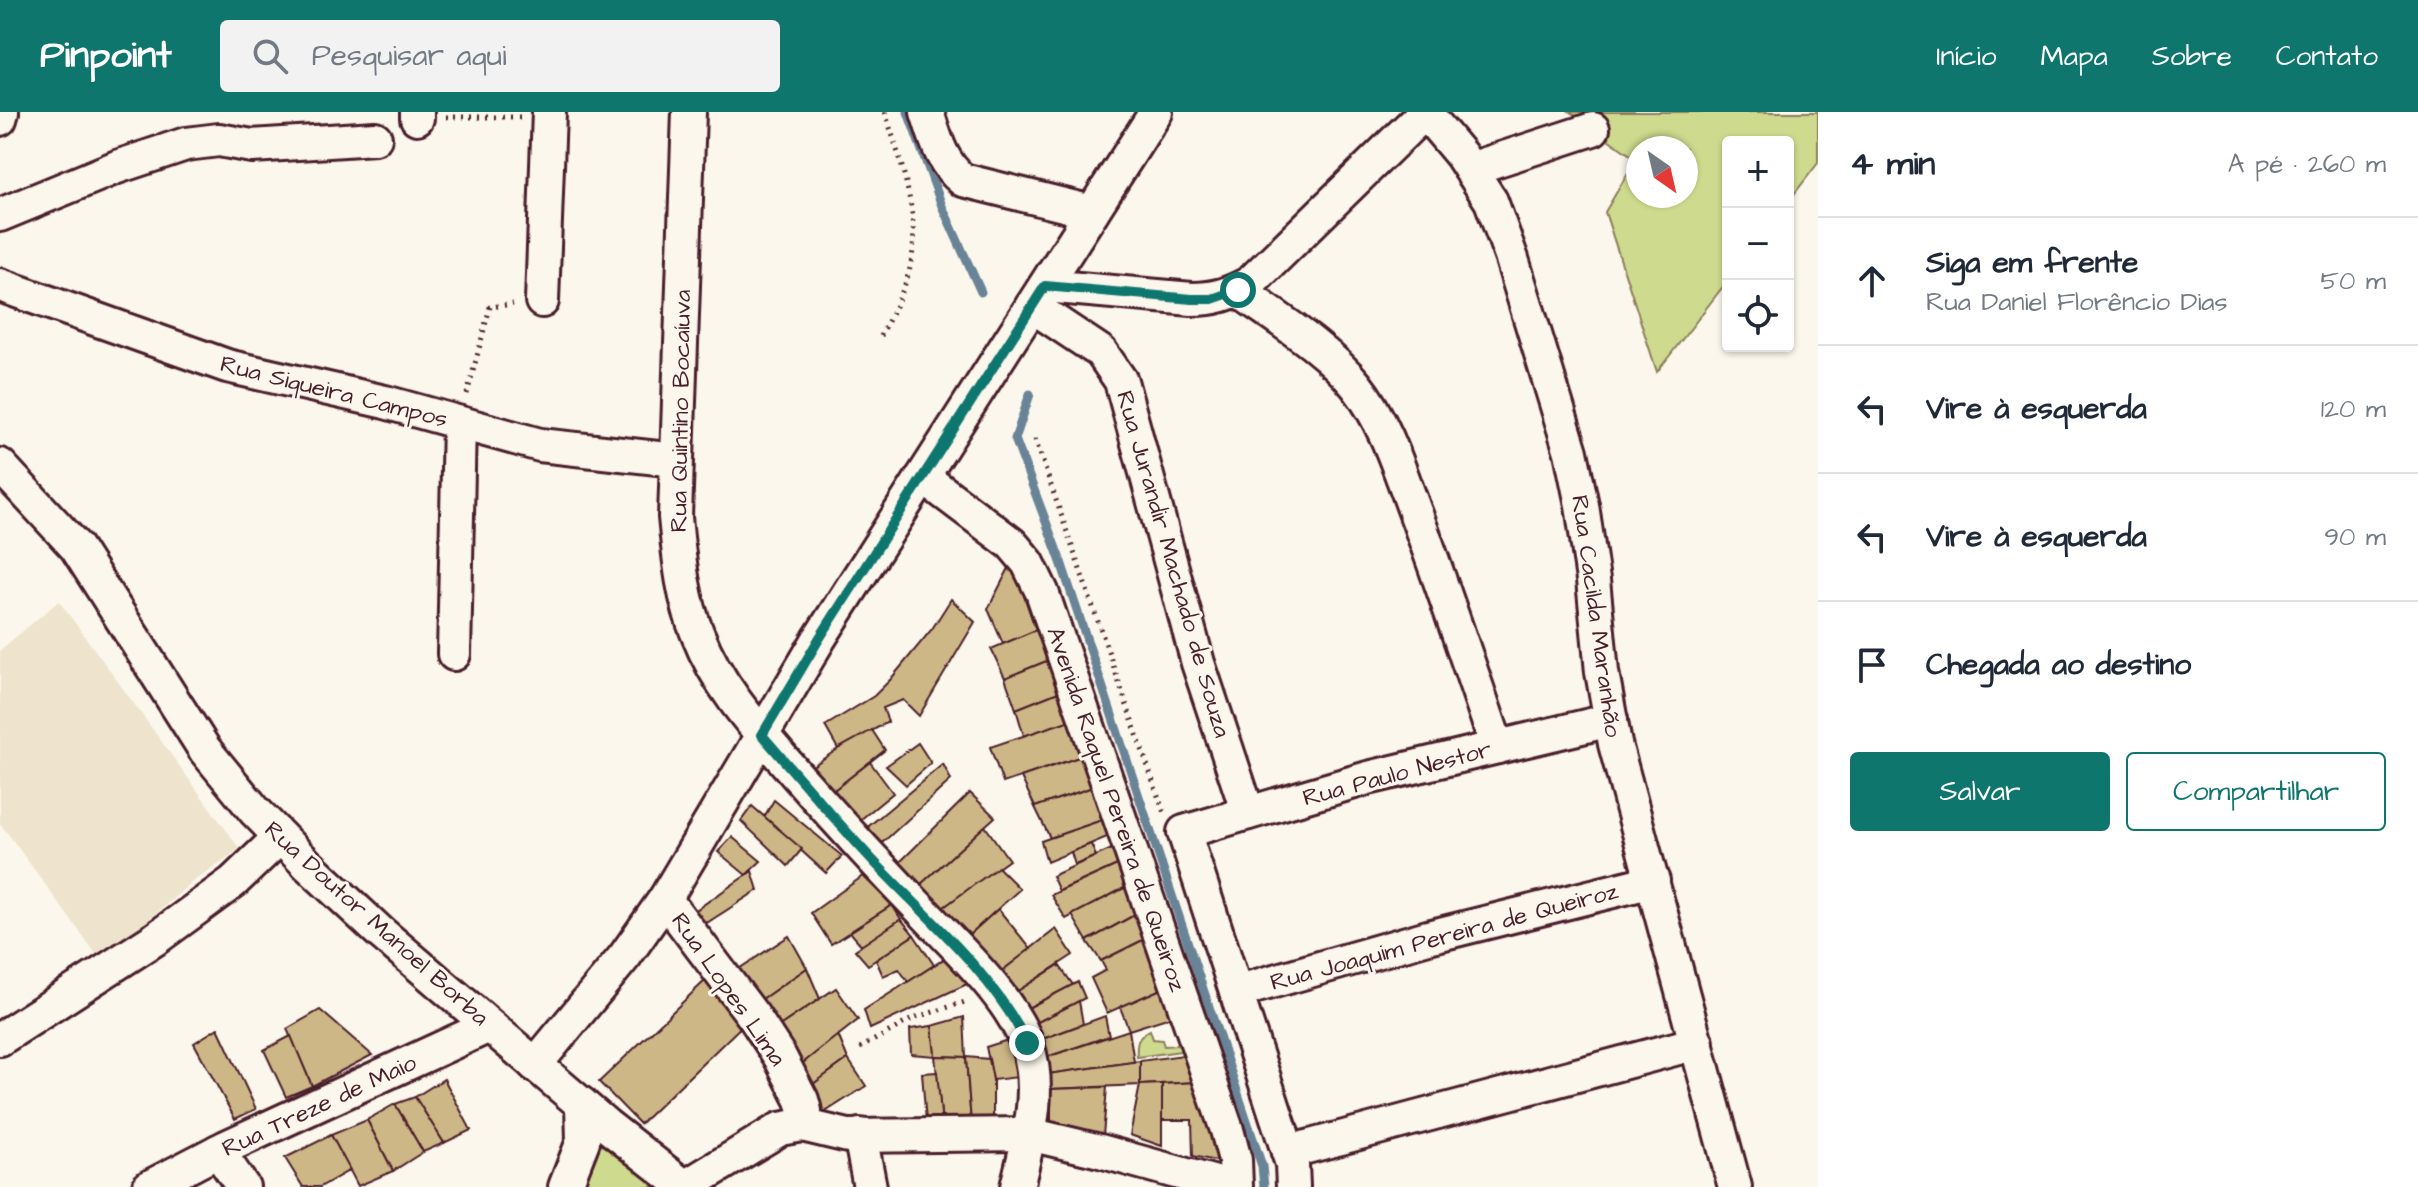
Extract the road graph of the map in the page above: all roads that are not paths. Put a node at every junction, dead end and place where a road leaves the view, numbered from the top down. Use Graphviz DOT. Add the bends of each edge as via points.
graph roads {
  1 [pos="2,112"];
  2 [pos="689,112"];
  3 [pos="927,112"];
  4 [pos="1156,112"];
  5 [pos="1425,112"];
  6 [pos="549,114"];
  7 [pos="0,119"];
  8 [pos="219,126"];
  9 [pos="1593,129"];
  10 [pos="375,138"];
  11 [pos="1470,169"];
  12 [pos="1092,212"];
  13 [pos="0,215"];
  14 [pos="0,285"];
  15 [pos="1238,290"];
  16 [pos="1039,296"];
  17 [pos="542,301"];
  18 [pos="459,423"];
  19 [pos="676,460"];
  20 [pos="0,465"];
  21 [pos="923,477"];
  22 [pos="454,654"];
  23 [pos="1611,720"];
  24 [pos="762,735"];
  25 [pos="1497,747"];
  26 [pos="1248,813"];
  27 [pos="280,837"];
  28 [pos="1653,881"];
  29 [pos="665,899"];
  30 [pos="1236,992"];
  31 [pos="489,1026"];
  32 [pos="0,1039"];
  33 [pos="1697,1043"];
  34 [pos="535,1065"];
  35 [pos="582,1104"];
  36 [pos="802,1125"];
  37 [pos="1029,1134"];
  38 [pos="860,1135"];
  39 [pos="218,1151"];
  40 [pos="1288,1152"];
  41 [pos="149,1187"];
  42 [pos="243,1187"];
  43 [pos="565,1187"];
  44 [pos="685,1187"];
  45 [pos="870,1187"];
  46 [pos="1017,1187"];
  47 [pos="1233,1187"];
  48 [pos="1293,1187"];
  49 [pos="1735,1187"];
  1 -- 7 [label="street"];
  2 -- 19 [label="street, Rua Quintino Bocaíuva"];
  3 -- 12 [label="street" via="939,150 963,180"];
  4 -- 12 [label="street"];
  5 -- 11 [label="street, Rua Cacilda Maranhão"];
  5 -- 15 [label="street"];
  6 -- 17 [label="street"];
  8 -- 10 [label="street" via="252,146"];
  8 -- 13 [label="street"];
  9 -- 11 [label="street"];
  11 -- 23 [label="street, Rua Cacilda Maranhão" via="1491,201 1512,259 1571,452"];
  12 -- 16 [label="street"];
  14 -- 18 [label="street, Rua Siqueira Campos" via="227,366"];
  15 -- 16 [label="street" via="1212,299"];
  15 -- 25 [label="street" via="1330,359 1372,407 1442,585"];
  16 -- 21 [label="street"];
  16 -- 26 [label="street, Rua Jurandir Machado de Souza" via="1101,352 1121,381 1198,663"];
  18 -- 19 [label="street, Rua Siqueira Campos" via="540,445"];
  18 -- 22 [label="street"];
  19 -- 24 [label="street, Rua Quintino Bocaíuva" via="675,517 687,605 715,673"];
  20 -- 27 [label="street, Rua Doutor Manoel Borba" via="76,547 205,750"];
  21 -- 24 [label="street"];
  21 -- 47 [label="street, Avenida Raquel Pereira de Queiroz" via="1012,544 1042,592 1227,1130 1235,1160"];
  23 -- 25 [label="street, Rua Paulo Nestor"];
  23 -- 28 [label="street, Rua Cacilda Maranhão"];
  24 -- 29 [label="street"];
  24 -- 37 [label="street, Rua Quintino Bocaíuva" via="996,993 1021,1031 1032,1064 1035,1107"];
  25 -- 26 [label="street, Rua Paulo Nestor"];
  26 -- 30 [label="street, Rua Paulo Nestor" via="1184,832"];
  27 -- 31 [label="street, Rua Doutor Manoel Borba"];
  27 -- 32 [label="street" via="233,882 167,931"];
  28 -- 30 [label="street, Rua Joaquim Pereira de Queiroz"];
  28 -- 33 [label="street, Rua Cacilda Maranhão"];
  29 -- 34 [label="street"];
  29 -- 36 [label="street, Rua Lopes Lima" via="780,1057 802,1100"];
  30 -- 40 [label="street"];
  31 -- 34 [label="street, Rua Doutor Manoel Borba"];
  31 -- 39 [label="street, Rua Treze de Maio"];
  33 -- 40 [label="street"];
  33 -- 49 [label="street, Rua Cacilda Maranhão"];
  34 -- 35 [label="street, Rua Doutor Manoel Borba"];
  35 -- 43 [label="street" via="583,1141"];
  35 -- 44 [label="street, Rua Doutor Manoel Borba"];
  36 -- 38 [label="street"];
  36 -- 44 [label="street" via="780,1129"];
  37 -- 38 [label="street"];
  37 -- 46 [label="street, Rua Quintino Bocaíuva"];
  37 -- 47 [label="street"];
  38 -- 45 [label="street"];
  39 -- 41 [label="street, Rua Treze de Maio"];
  39 -- 42 [label="street"];
  40 -- 48 [label="street"];
}
